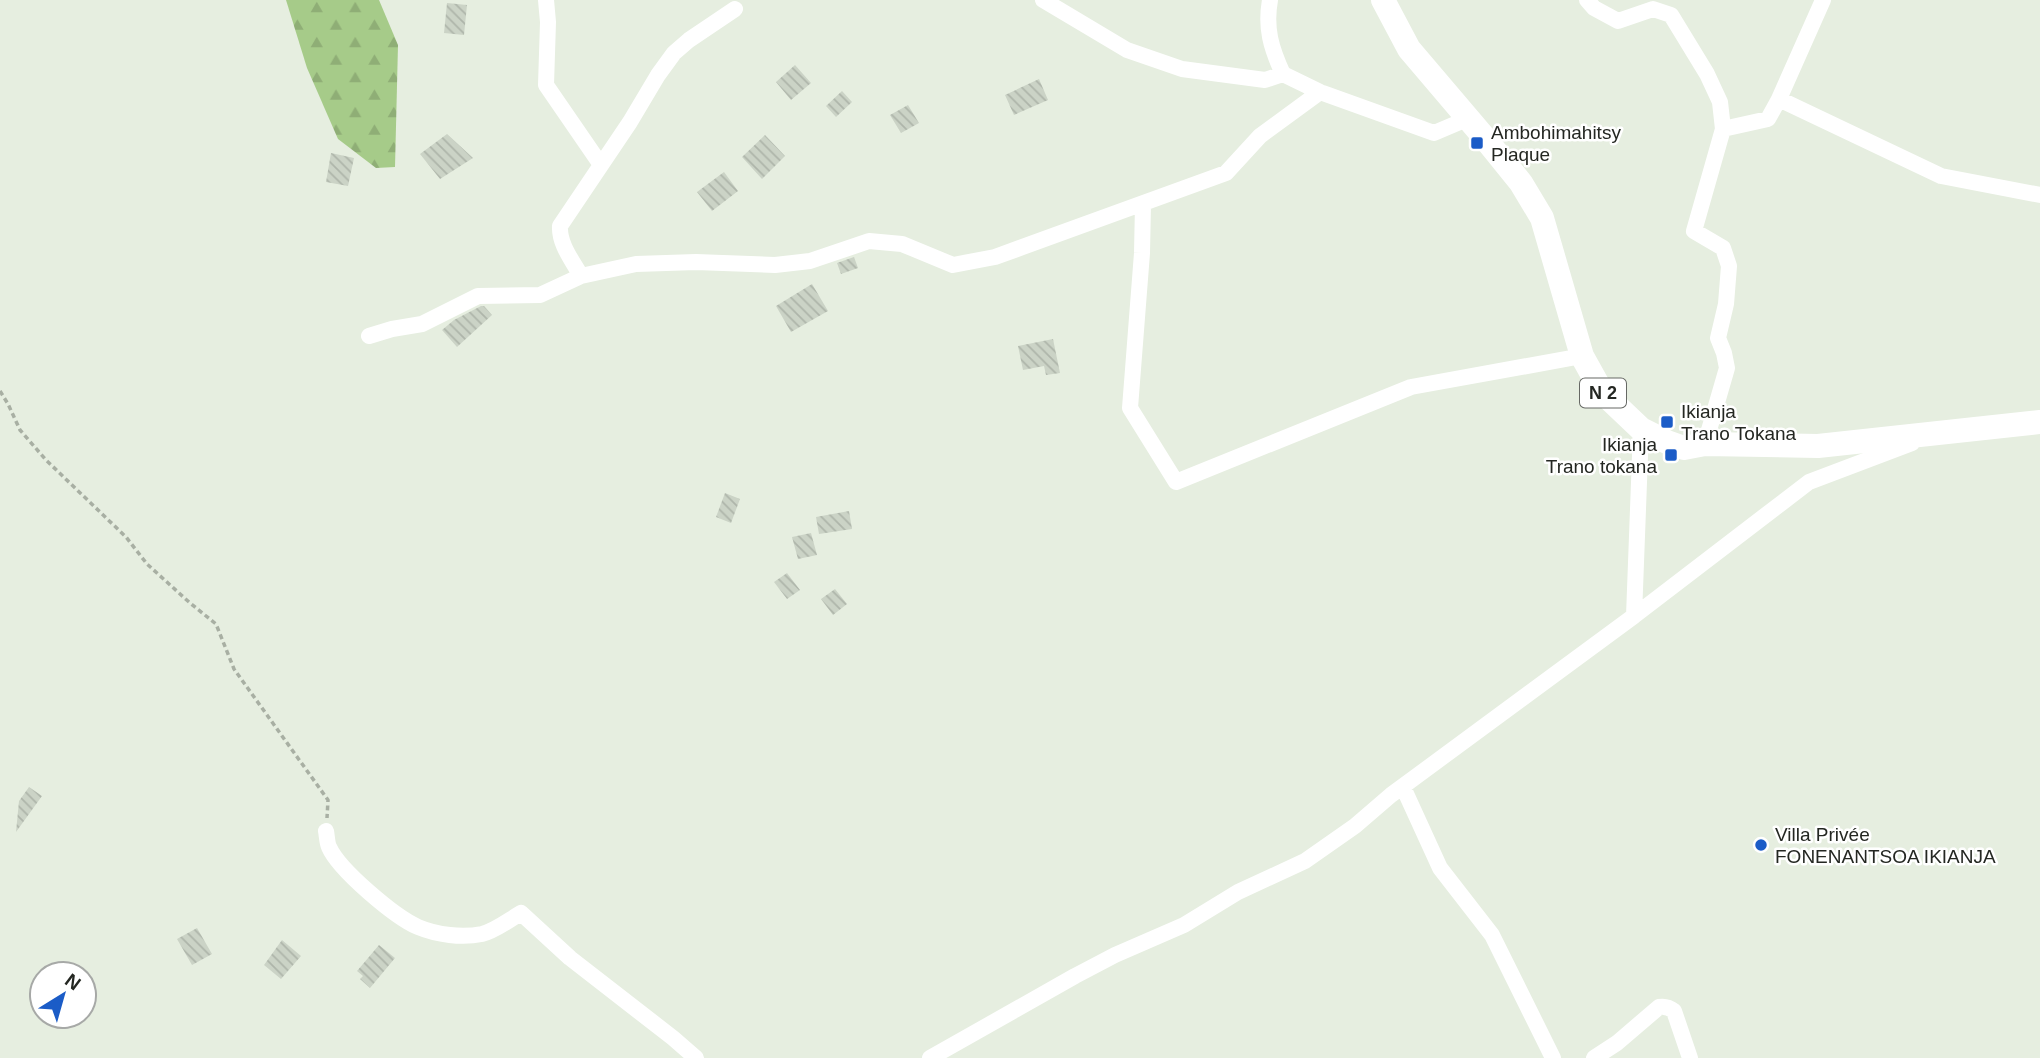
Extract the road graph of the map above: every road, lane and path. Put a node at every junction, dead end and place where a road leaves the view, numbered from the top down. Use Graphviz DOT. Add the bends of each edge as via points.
graph roads {
  1 [pos="546,0"];
  2 [pos="1043,0"];
  3 [pos="1270,0"];
  4 [pos="1383,0"];
  5 [pos="1587,0"];
  6 [pos="1823,0"];
  7 [pos="735,9"];
  8 [pos="1283,74"];
  9 [pos="1320,92"];
  10 [pos="1779,99"];
  11 [pos="1467,119"];
  12 [pos="1723,129"];
  13 [pos="601,165"];
  14 [pos="2040,195"];
  15 [pos="1143,204"];
  16 [pos="581,276"];
  17 [pos="369,336"];
  18 [pos="1582,356"];
  19 [pos="0,391"];
  20 [pos="2040,422"];
  21 [pos="1641,429"];
  22 [pos="1937,433"];
  23 [pos="1705,444"];
  24 [pos="1634,615"];
  25 [pos="1403,787"];
  26 [pos="326,831"];
  27 [pos="696,1058"];
  28 [pos="930,1058"];
  29 [pos="1553,1058"];
  30 [pos="1594,1058"];
  31 [pos="1690,1058"];
  1 -- 13 [label="street" via="546,85"];
  2 -- 8 [label="street" via="1127,50 1182,69 1265,80"];
  3 -- 8 [label="street" via="1267,18 1272,49"];
  4 -- 11 [label="main road, N 2" via="1409,48"];
  5 -- 12 [label="street" via="1618,21 1653,9 1671,15 1720,102"];
  6 -- 10 [label="street"];
  7 -- 13 [label="street" via="674,52"];
  8 -- 9 [label="street"];
  9 -- 11 [label="street" via="1434,133"];
  9 -- 15 [label="street" via="1260,136 1226,173"];
  10 -- 12 [label="street" via="1768,119"];
  10 -- 14 [label="street" via="1941,176"];
  11 -- 18 [label="main road, N 2" via="1521,183 1542,218"];
  12 -- 23 [label="street" via="1694,231 1723,248 1729,266 1718,338 1727,368"];
  13 -- 16 [label="street" via="560,226 562,242"];
  15 -- 16 [label="street" via="995,257 953,265 902,244 869,240 810,261 636,264"];
  15 -- 18 [label="street" via="1130,408 1176,482 1411,387"];
  16 -- 17 [label="street" via="540,295 478,296 422,324"];
  18 -- 21 [label="main road, N 2" via="1602,392"];
  19 -- 26 [label="path" via="20,430 46,460 127,537 147,564 216,624 234,669 328,800"];
  20 -- 22 [label="main road, N 2"];
  21 -- 23 [label="main road, N 2" via="1684,448"];
  21 -- 24 [label="street"];
  22 -- 23 [label="main road, N 2" via="1818,446"];
  22 -- 24 [label="street" via="1809,482"];
  24 -- 25 [label="street"];
  25 -- 28 [label="street" via="1305,861 1075,976"];
  25 -- 29 [label="street" via="1440,868 1492,935"];
  26 -- 27 [label="street" via="329,848 343,867 398,915 418,927 465,935 485,933 521,913"];
  30 -- 31 [label="street" via="1659,1007 1667,1006 1674,1011"];
}
